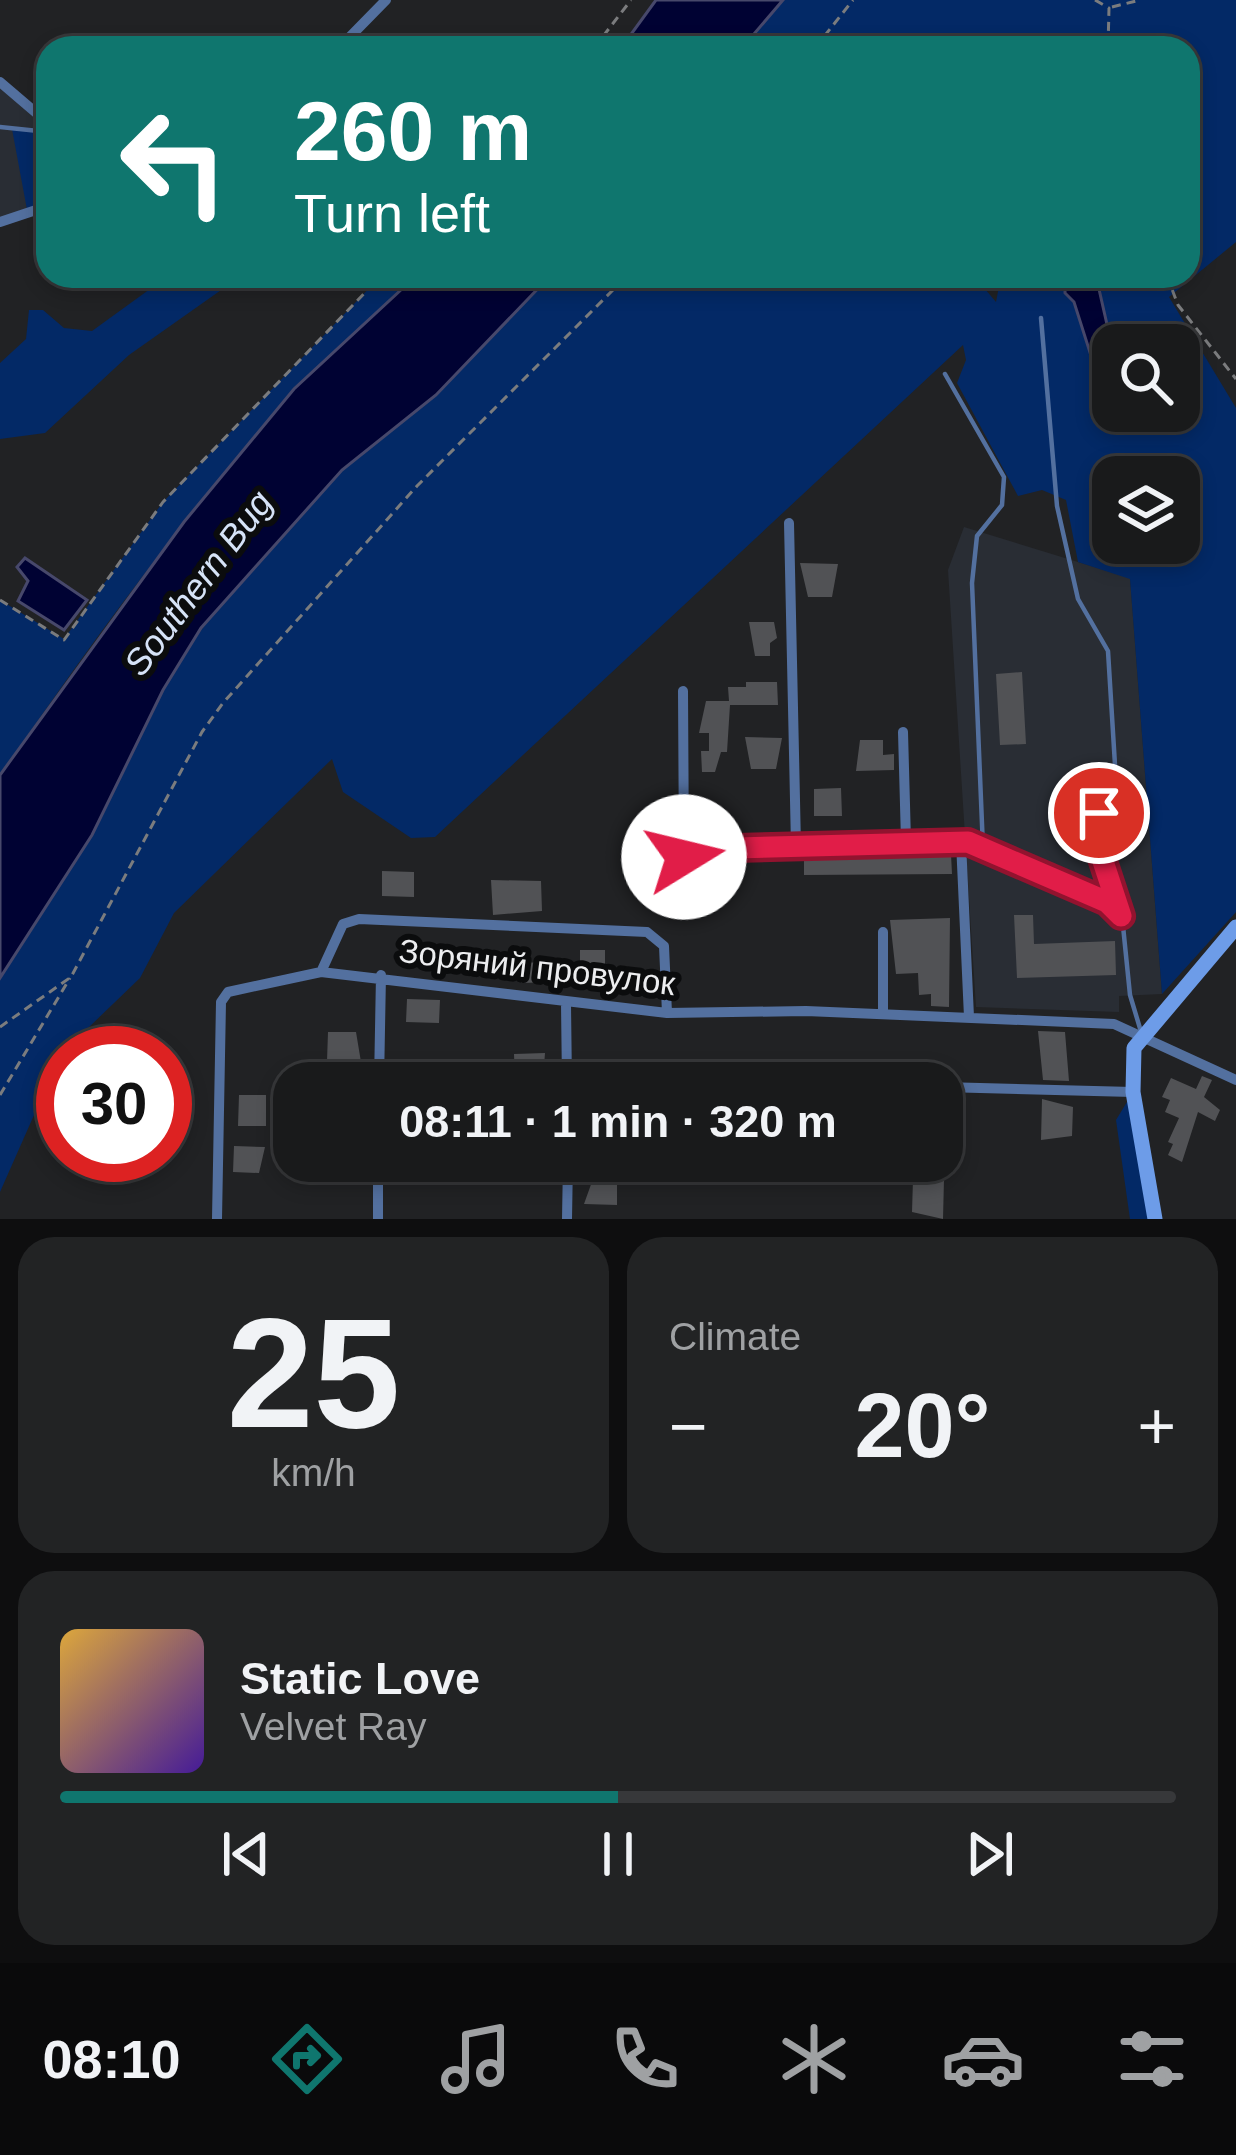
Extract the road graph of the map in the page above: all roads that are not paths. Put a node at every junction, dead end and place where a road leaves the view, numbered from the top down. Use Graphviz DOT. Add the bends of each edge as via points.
graph roads {
  1 [pos="386,0"];
  2 [pos="351,36"];
  3 [pos="0,82"];
  4 [pos="36,113"];
  5 [pos="0,127"];
  6 [pos="36,132"];
  7 [pos="36,210"];
  8 [pos="0,222"];
  9 [pos="1041,319"];
  10 [pos="945,374"];
  11 [pos="789,523"];
  12 [pos="682,691"];
  13 [pos="903,732"];
  14 [pos="906,841"];
  15 [pos="961,842"];
  16 [pos="796,846"];
  17 [pos="982,848"];
  18 [pos="1121,916"];
  19 [pos="1236,926"];
  20 [pos="883,932"];
  21 [pos="321,972"];
  22 [pos="380,975"];
  23 [pos="566,1004"];
  24 [pos="667,1013"];
  25 [pos="883,1014"];
  26 [pos="969,1017"];
  27 [pos="1142,1035"];
  28 [pos="379,1062"];
  29 [pos="567,1062"];
  30 [pos="1236,1080"];
  31 [pos="963,1088"];
  32 [pos="1133,1092"];
  33 [pos="378,1182"];
  34 [pos="568,1182"];
  35 [pos="217,1219"];
  36 [pos="378,1219"];
  37 [pos="567,1219"];
  38 [pos="1155,1219"];
  1 -- 2 [label="street"];
  3 -- 4 [label="street"];
  5 -- 6 [label="lane"];
  7 -- 8 [label="street"];
  9 -- 18 [label="lane" via="1058,506 1078,599 1108,651 1115,765 1096,840"];
  10 -- 17 [label="lane" via="1004,477 1002,505 977,536 972,583"];
  11 -- 16 [label="street"];
  12 -- 16 [label="street" via="684,857"];
  13 -- 14 [label="street"];
  14 -- 15 [label="street"];
  14 -- 16 [label="street"];
  15 -- 17 [label="lane"];
  15 -- 26 [label="street"];
  17 -- 18 [label="lane" via="1107,902"];
  18 -- 27 [label="lane"];
  19 -- 27 [label="street"];
  20 -- 25 [label="street"];
  21 -- 22 [label="street, Зоряний провулок"];
  21 -- 24 [label="street" via="333,939 359,919 647,932 664,946"];
  21 -- 35 [label="street, Зоряний провулок" via="228,992 221,1002"];
  22 -- 23 [label="street, Зоряний провулок"];
  22 -- 28 [label="street"];
  23 -- 24 [label="street, Зоряний провулок"];
  23 -- 29 [label="street"];
  24 -- 25 [label="street, Зоряний провулок"];
  25 -- 26 [label="street, Зоряний провулок"];
  26 -- 27 [label="street, Зоряний провулок" via="1114,1024"];
  27 -- 30 [label="street, Зоряний провулок"];
  27 -- 32 [label="street"];
  31 -- 32 [label="street"];
  32 -- 38 [label="street"];
  33 -- 36 [label="street"];
  34 -- 37 [label="street"];
}
